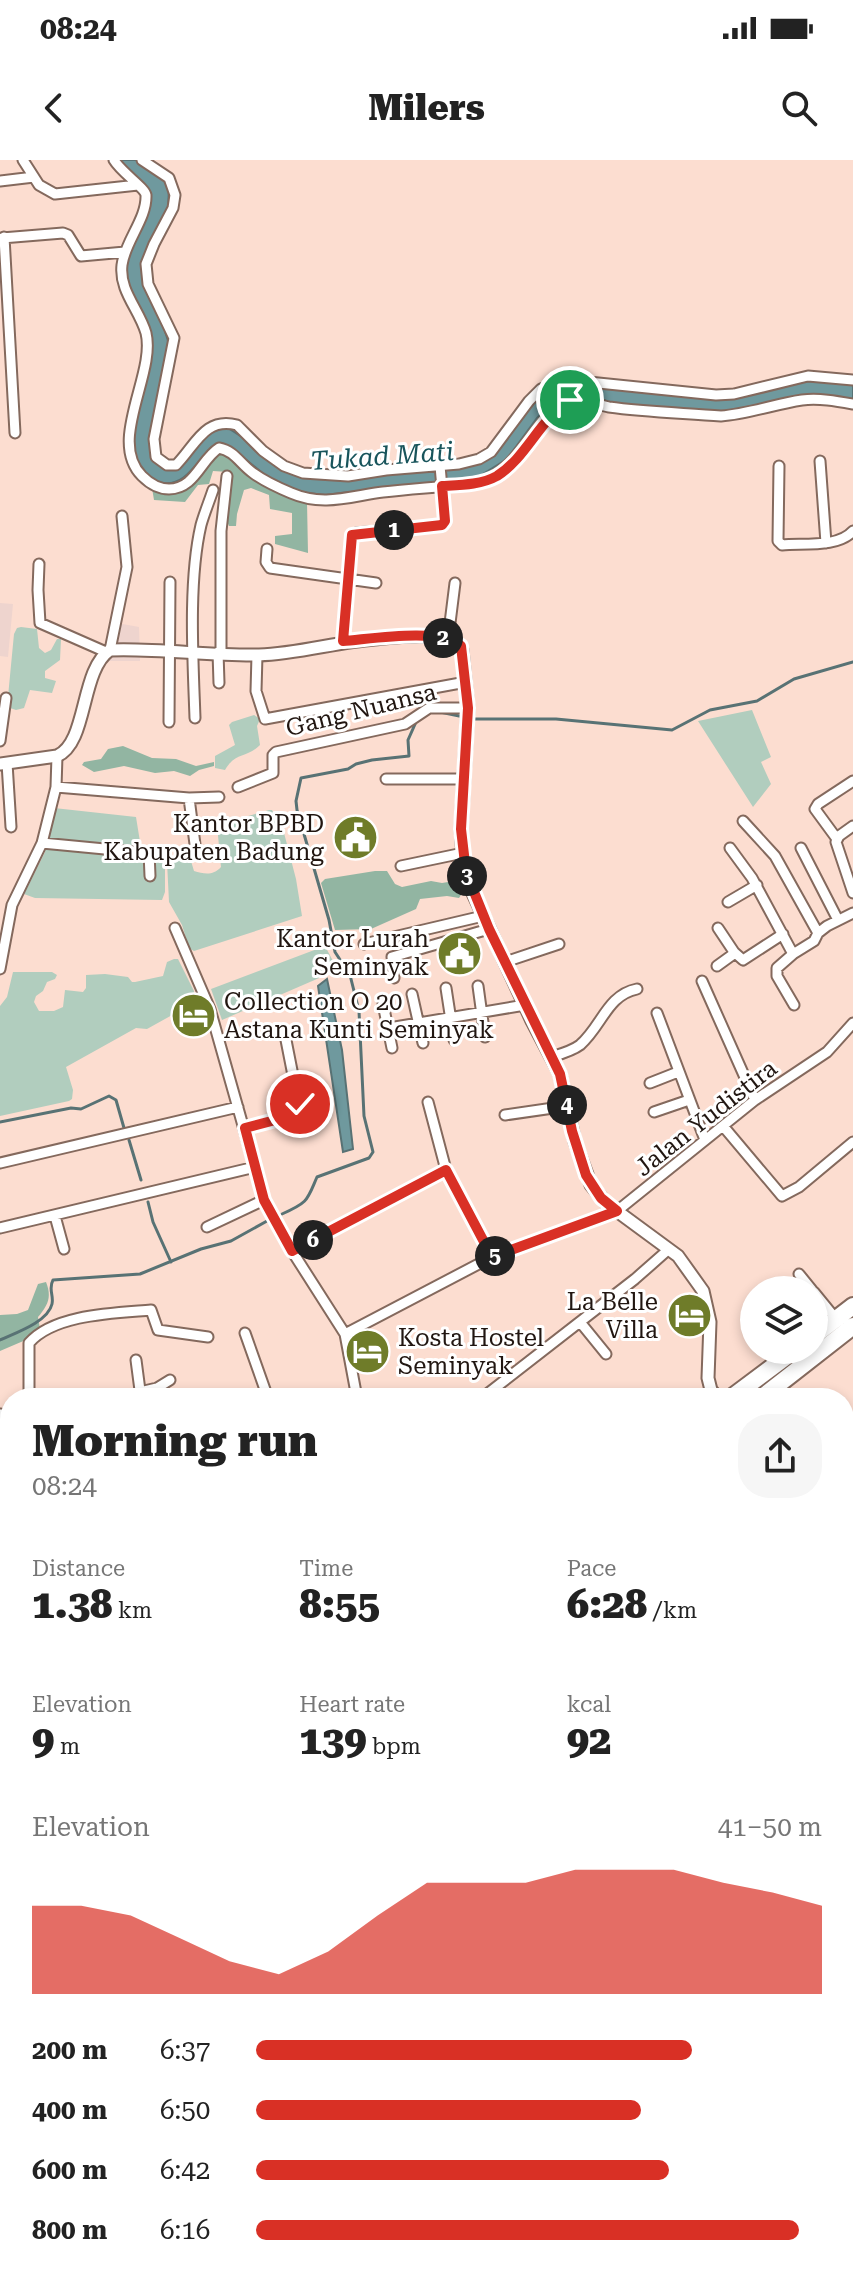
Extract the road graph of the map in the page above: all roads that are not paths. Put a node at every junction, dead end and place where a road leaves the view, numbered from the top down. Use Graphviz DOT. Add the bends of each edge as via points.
graph roads {
  1 [pos="23,160"];
  2 [pos="114,160"];
  3 [pos="142,160"];
  4 [pos="34,177"];
  5 [pos="0,181"];
  6 [pos="139,185"];
  7 [pos="2,238"];
  8 [pos="125,252"];
  9 [pos="4,272"];
  10 [pos="853,380"];
  11 [pos="853,404"];
  12 [pos="15,433"];
  13 [pos="820,461"];
  14 [pos="440,466"];
  15 [pos="779,466"];
  16 [pos="227,476"];
  17 [pos="442,485"];
  18 [pos="213,490"];
  19 [pos="122,516"];
  20 [pos="853,531"];
  21 [pos="826,543"];
  22 [pos="267,549"];
  23 [pos="39,564"];
  24 [pos="346,580"];
  25 [pos="170,582"];
  26 [pos="376,583"];
  27 [pos="455,583"];
  28 [pos="343,641"];
  29 [pos="453,641"];
  30 [pos="108,651"];
  31 [pos="169,652"];
  32 [pos="193,652"];
  33 [pos="220,652"];
  34 [pos="257,655"];
  35 [pos="466,682"];
  36 [pos="219,683"];
  37 [pos="6,698"];
  38 [pos="468,708"];
  39 [pos="195,718"];
  40 [pos="169,722"];
  41 [pos="0,741"];
  42 [pos="57,756"];
  43 [pos="3,764"];
  44 [pos="386,779"];
  45 [pos="463,779"];
  46 [pos="853,781"];
  47 [pos="56,787"];
  48 [pos="238,787"];
  49 [pos="219,797"];
  50 [pos="189,798"];
  51 [pos="743,821"];
  52 [pos="853,826"];
  53 [pos="11,827"];
  54 [pos="837,839"];
  55 [pos="42,843"];
  56 [pos="730,848"];
  57 [pos="801,848"];
  58 [pos="196,852"];
  59 [pos="463,853"];
  60 [pos="401,866"];
  61 [pos="150,876"];
  62 [pos="757,885"];
  63 [pos="853,893"];
  64 [pos="728,902"];
  65 [pos="853,913"];
  66 [pos="483,916"];
  67 [pos="838,920"];
  68 [pos="175,928"];
  69 [pos="718,928"];
  70 [pos="489,929"];
  71 [pos="818,933"];
  72 [pos="783,934"];
  73 [pos="364,944"];
  74 [pos="559,944"];
  75 [pos="735,953"];
  76 [pos="793,954"];
  77 [pos="505,962"];
  78 [pos="717,966"];
  79 [pos="0,969"];
  80 [pos="394,978"];
  81 [pos="702,981"];
  82 [pos="478,986"];
  83 [pos="446,988"];
  84 [pos="637,989"];
  85 [pos="412,994"];
  86 [pos="383,1004"];
  87 [pos="525,1005"];
  88 [pos="794,1005"];
  89 [pos="482,1012"];
  90 [pos="657,1013"];
  91 [pos="450,1018"];
  92 [pos="419,1023"];
  93 [pos="853,1023"];
  94 [pos="389,1028"];
  95 [pos="285,1035"];
  96 [pos="485,1037"];
  97 [pos="454,1040"];
  98 [pos="423,1043"];
  99 [pos="392,1048"];
  100 [pos="551,1057"];
  101 [pos="678,1072"];
  102 [pos="650,1083"];
  103 [pos="689,1100"];
  104 [pos="755,1100"];
  105 [pos="428,1102"];
  106 [pos="567,1106"];
  107 [pos="238,1107"];
  108 [pos="654,1112"];
  109 [pos="505,1115"];
  110 [pos="723,1126"];
  111 [pos="245,1128"];
  112 [pos="705,1140"];
  113 [pos="853,1142"];
  114 [pos="0,1163"];
  115 [pos="255,1167"];
  116 [pos="446,1170"];
  117 [pos="264,1200"];
  118 [pos="617,1211"];
  119 [pos="55,1216"];
  120 [pos="207,1227"];
  121 [pos="0,1228"];
  122 [pos="64,1249"];
  123 [pos="669,1249"];
  124 [pos="292,1251"];
  125 [pos="492,1257"];
  126 [pos="853,1306"];
  127 [pos="828,1309"];
  128 [pos="836,1319"];
  129 [pos="580,1322"];
  130 [pos="828,1325"];
  131 [pos="853,1326"];
  132 [pos="245,1333"];
  133 [pos="345,1334"];
  134 [pos="208,1337"];
  135 [pos="606,1354"];
  136 [pos="136,1360"];
  137 [pos="776,1364"];
  138 [pos="170,1380"];
  139 [pos="29,1388"];
  140 [pos="139,1388"];
  141 [pos="157,1388"];
  142 [pos="264,1388"];
  143 [pos="355,1388"];
  144 [pos="495,1388"];
  145 [pos="710,1388"];
  146 [pos="744,1388"];
  147 [pos="774,1388"];
  1 -- 4 [label="street"];
  2 -- 6 [label="street"];
  3 -- 14 [label="street" via="169,178 175,195 146,264 148,284 174,338 154,439 159,460 176,465 202,431 231,423 273,458 303,473 348,476"];
  4 -- 5 [label="street"];
  4 -- 6 [label="street" via="55,194"];
  6 -- 8 [label="street" via="146,193 144,212"];
  7 -- 8 [label="street" via="63,233 81,256"];
  7 -- 9 [label="street"];
  8 -- 17 [label="street" via="127,295 147,335 131,453 134,466 149,482 167,489 188,482 219,448 231,451 267,481 312,499 342,500"];
  9 -- 12 [label="street"];
  10 -- 14 [label="street" via="808,376 716,395 569,380 541,389 491,452"];
  11 -- 17 [label="street" via="801,400 721,416 570,400 497,476"];
  13 -- 21 [label="street"];
  14 -- 17 [label="street"];
  15 -- 21 [label="street" via="778,541"];
  16 -- 33 [label="street"];
  17 -- 24 [label="street" via="442,525 352,535"];
  18 -- 32 [label="street" via="196,552"];
  19 -- 30 [label="street" via="127,567"];
  20 -- 21 [label="street"];
  22 -- 24 [label="street" via="270,568"];
  23 -- 30 [label="street" via="40,623"];
  24 -- 26 [label="street"];
  24 -- 28 [label="street"];
  25 -- 31 [label="street"];
  27 -- 29 [label="street"];
  28 -- 29 [label="street" via="407,636"];
  28 -- 34 [label="street"];
  29 -- 35 [label="street" via="462,650"];
  30 -- 31 [label="street"];
  30 -- 42 [label="street" via="69,747"];
  31 -- 32 [label="street"];
  31 -- 40 [label="street"];
  32 -- 33 [label="street"];
  32 -- 39 [label="street"];
  33 -- 34 [label="street"];
  33 -- 36 [label="street"];
  34 -- 35 [label="street" via="256,691 265,719"];
  35 -- 38 [label="street"];
  37 -- 41 [label="street"];
  38 -- 45 [label="street"];
  38 -- 48 [label="street, Gang Nuansa" via="429,708 405,724 276,752 273,773"];
  42 -- 43 [label="street"];
  42 -- 47 [label="street"];
  43 -- 53 [label="street"];
  44 -- 45 [label="street"];
  45 -- 59 [label="street"];
  46 -- 54 [label="street" via="816,806"];
  47 -- 50 [label="street"];
  47 -- 55 [label="street"];
  49 -- 50 [label="street"];
  50 -- 58 [label="street"];
  51 -- 71 [label="street" via="775,856"];
  52 -- 54 [label="street"];
  54 -- 63 [label="street"];
  55 -- 61 [label="street" via="153,853"];
  55 -- 79 [label="street" via="12,905"];
  56 -- 62 [label="street"];
  57 -- 67 [label="street"];
  59 -- 60 [label="street"];
  59 -- 66 [label="street"];
  62 -- 64 [label="street"];
  62 -- 72 [label="street"];
  65 -- 67 [label="street"];
  66 -- 70 [label="street"];
  66 -- 73 [label="street"];
  67 -- 71 [label="street"];
  68 -- 107 [label="street" via="210,1009"];
  69 -- 75 [label="street"];
  70 -- 77 [label="street"];
  70 -- 80 [label="street" via="392,957"];
  71 -- 76 [label="street"];
  72 -- 75 [label="street" via="743,960"];
  72 -- 76 [label="street"];
  74 -- 77 [label="street"];
  75 -- 78 [label="street"];
  76 -- 88 [label="street" via="775,971"];
  77 -- 87 [label="street"];
  81 -- 104 [label="street"];
  82 -- 89 [label="street"];
  83 -- 91 [label="street"];
  84 -- 100 [label="street" via="616,997 578,1047"];
  85 -- 92 [label="street"];
  86 -- 94 [label="street"];
  87 -- 89 [label="street"];
  87 -- 100 [label="street"];
  89 -- 91 [label="street"];
  89 -- 96 [label="street"];
  90 -- 101 [label="street"];
  91 -- 92 [label="street"];
  91 -- 97 [label="street"];
  92 -- 94 [label="street"];
  92 -- 98 [label="street"];
  93 -- 104 [label="street, Jalan Yudistira" via="827,1052"];
  94 -- 99 [label="street"];
  95 -- 111 [label="street" via="300,1111"];
  100 -- 106 [label="street"];
  101 -- 102 [label="street"];
  101 -- 103 [label="street"];
  103 -- 108 [label="street"];
  103 -- 112 [label="street"];
  104 -- 110 [label="street, Jalan Yudistira"];
  105 -- 116 [label="street"];
  106 -- 109 [label="street"];
  106 -- 118 [label="street" via="586,1175"];
  107 -- 111 [label="street"];
  107 -- 114 [label="street"];
  110 -- 112 [label="street, Jalan Yudistira"];
  110 -- 113 [label="street" via="782,1196"];
  111 -- 115 [label="street"];
  112 -- 118 [label="street, Jalan Yudistira"];
  115 -- 117 [label="street"];
  115 -- 119 [label="street"];
  116 -- 124 [label="street"];
  116 -- 125 [label="street"];
  117 -- 120 [label="street"];
  117 -- 124 [label="street"];
  118 -- 123 [label="street"];
  118 -- 125 [label="street, Jalan Yudistira"];
  119 -- 121 [label="street"];
  119 -- 122 [label="street"];
  123 -- 129 [label="street"];
  123 -- 145 [label="street" via="692,1272 708,1307"];
  124 -- 133 [label="street"];
  125 -- 133 [label="street, Jalan Yudistira"];
  126 -- 128 [label="highway"];
  127 -- 128 [label="street"];
  128 -- 130 [label="highway"];
  129 -- 135 [label="street"];
  129 -- 144 [label="street"];
  131 -- 147 [label="highway"];
  132 -- 142 [label="street"];
  133 -- 143 [label="street"];
  134 -- 139 [label="street" via="158,1330 151,1310 71,1319 29,1343"];
  136 -- 140 [label="street"];
  137 -- 146 [label="highway"];
  138 -- 141 [label="street"];
}
